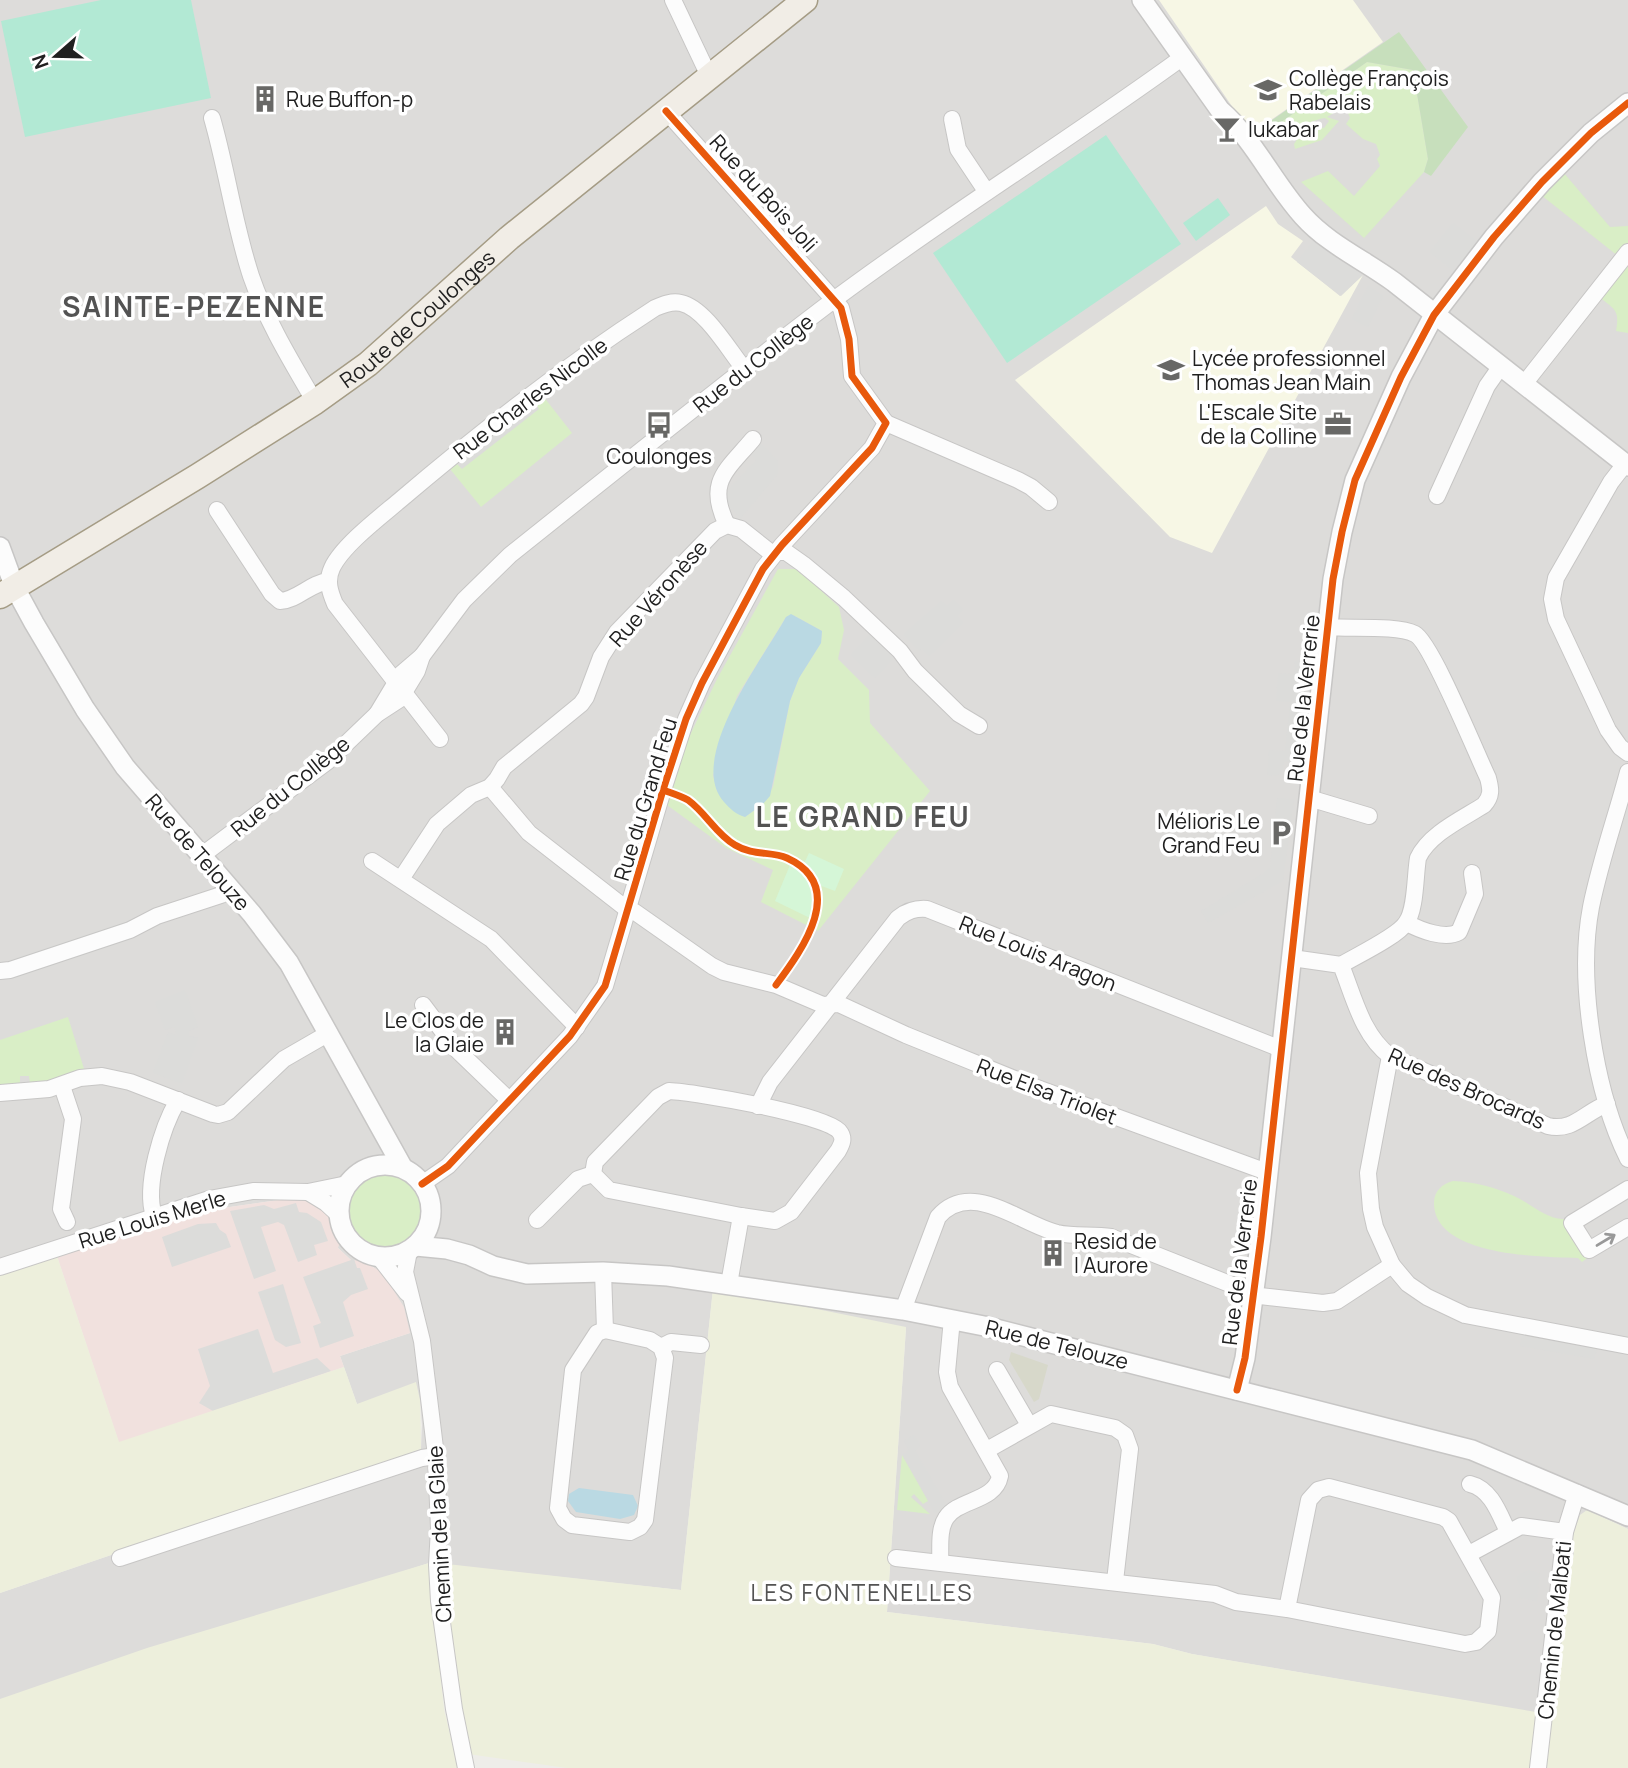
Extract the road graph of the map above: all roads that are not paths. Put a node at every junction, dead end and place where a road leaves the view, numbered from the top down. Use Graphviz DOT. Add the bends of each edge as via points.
graph roads {
  1 [pos="673,0"];
  2 [pos="805,0"];
  3 [pos="1142,0"];
  4 [pos="1183,57"];
  5 [pos="709,76"];
  6 [pos="1628,103"];
  7 [pos="666,111"];
  8 [pos="212,118"];
  9 [pos="951,119"];
  10 [pos="986,191"];
  11 [pos="1628,252"];
  12 [pos="835,299"];
  13 [pos="1434,315"];
  14 [pos="1501,366"];
  15 [pos="745,370"];
  16 [pos="1524,384"];
  17 [pos="315,401"];
  18 [pos="886,423"];
  19 [pos="753,439"];
  20 [pos="1627,465"];
  21 [pos="1437,496"];
  22 [pos="1049,502"];
  23 [pos="217,510"];
  24 [pos="727,525"];
  25 [pos="0,547"];
  26 [pos="776,552"];
  27 [pos="329,581"];
  28 [pos="7,592"];
  29 [pos="1328,627"];
  30 [pos="400,688"];
  31 [pos="979,726"];
  32 [pos="440,738"];
  33 [pos="1628,753"];
  34 [pos="1628,772"];
  35 [pos="490,787"];
  36 [pos="1309,798"];
  37 [pos="1369,816"];
  38 [pos="201,856"];
  39 [pos="372,861"];
  40 [pos="1472,873"];
  41 [pos="401,879"];
  42 [pos="230,889"];
  43 [pos="629,910"];
  44 [pos="1407,923"];
  45 [pos="1292,958"];
  46 [pos="1341,965"];
  47 [pos="0,971"];
  48 [pos="423,1004"];
  49 [pos="830,1005"];
  50 [pos="577,1027"];
  51 [pos="329,1033"];
  52 [pos="1282,1049"];
  53 [pos="1390,1056"];
  54 [pos="62,1086"];
  55 [pos="0,1093"];
  56 [pos="178,1100"];
  57 [pos="509,1100"];
  58 [pos="1606,1104"];
  59 [pos="758,1106"];
  60 [pos="375,1119"];
  61 [pos="1628,1159"];
  62 [pos="403,1168"];
  63 [pos="366,1169"];
  64 [pos="1267,1172"];
  65 [pos="593,1174"];
  66 [pos="347,1184"];
  67 [pos="422,1184"];
  68 [pos="1628,1189"];
  69 [pos="308,1192"];
  70 [pos="431,1212"];
  71 [pos="339,1215"];
  72 [pos="154,1216"];
  73 [pos="741,1216"];
  74 [pos="537,1220"];
  75 [pos="67,1223"];
  76 [pos="1628,1227"];
  77 [pos="412,1248"];
  78 [pos="469,1255"];
  79 [pos="379,1257"];
  80 [pos="1392,1265"];
  81 [pos="0,1267"];
  82 [pos="603,1272"];
  83 [pos="729,1284"];
  84 [pos="1253,1293"];
  85 [pos="412,1301"];
  86 [pos="903,1310"];
  87 [pos="951,1320"];
  88 [pos="605,1331"];
  89 [pos="701,1345"];
  90 [pos="1628,1346"];
  91 [pos="663,1352"];
  92 [pos="997,1370"];
  93 [pos="1237,1390"];
  94 [pos="1029,1425"];
  95 [pos="987,1450"];
  96 [pos="436,1456"];
  97 [pos="1470,1484"];
  98 [pos="1577,1493"];
  99 [pos="1628,1516"];
  100 [pos="1508,1532"];
  101 [pos="1565,1532"];
  102 [pos="1469,1554"];
  103 [pos="120,1558"];
  104 [pos="896,1558"];
  105 [pos="940,1562"];
  106 [pos="1115,1581"];
  107 [pos="1287,1609"];
  108 [pos="466,1768"];
  109 [pos="1538,1768"];
  1 -- 5 [label="street"];
  2 -- 5 [label="main road, Route de Coulonges"];
  3 -- 4 [label="street"];
  4 -- 10 [label="street, Rue du Collège"];
  4 -- 13 [label="street" via="1303,216"];
  5 -- 7 [label="main road, Route de Coulonges"];
  6 -- 13 [label="street, Rue de la Verrerie" via="1542,182"];
  7 -- 12 [label="street, Rue du Bois Joli"];
  7 -- 17 [label="main road, Route de Coulonges" via="509,238 368,364"];
  8 -- 17 [label="street" via="252,277 269,319"];
  9 -- 10 [label="street" via="958,149"];
  10 -- 12 [label="street, Rue du Collège"];
  11 -- 16 [label="street"];
  12 -- 15 [label="street, Rue du Collège"];
  12 -- 18 [label="street" via="845,321 852,376"];
  13 -- 14 [label="street"];
  13 -- 29 [label="street, Rue de la Verrerie" via="1372,438 1352,490 1337,555"];
  14 -- 16 [label="street"];
  14 -- 21 [label="street" via="1487,386"];
  15 -- 27 [label="street, Rue Charles Nicolle" via="700,313 680,302 655,308 579,357 451,456 337,559"];
  15 -- 30 [label="street, Rue du Collège" via="510,555 409,665"];
  16 -- 20 [label="street"];
  17 -- 28 [label="main road, Route de Coulonges"];
  18 -- 22 [label="street" via="1018,480"];
  18 -- 26 [label="street, Rue du Grand Feu" via="873,448"];
  19 -- 24 [label="street, Rue Véronèse" via="719,484 718,505"];
  20 -- 33 [label="street" via="1611,482 1556,578 1552,598 1556,619 1608,730"];
  23 -- 27 [label="street" via="280,601"];
  24 -- 26 [label="street, Rue Véronèse"];
  24 -- 35 [label="street, Rue Véronèse" via="715,531 617,632 580,704 504,767"];
  25 -- 28 [label="street, Rue de Telouze"];
  26 -- 31 [label="street, Rue Véronèse" via="786,552 844,597 959,714"];
  26 -- 43 [label="street, Rue du Grand Feu" via="686,719"];
  27 -- 30 [label="street" via="335,604"];
  28 -- 38 [label="street, Rue de Telouze" via="106,742"];
  29 -- 36 [label="street, Rue de la Verrerie"];
  29 -- 44 [label="street" via="1406,631 1420,637 1491,790 1484,805 1430,840 1421,851"];
  30 -- 32 [label="street"];
  30 -- 38 [label="street, Rue du Collège" via="395,703 328,761"];
  34 -- 58 [label="street" via="1591,908 1587,968 1591,1027"];
  35 -- 41 [label="street, Rue Véronèse" via="471,795 443,818"];
  35 -- 43 [label="street, Rue Elsa Triolet" via="529,833"];
  36 -- 37 [label="street"];
  36 -- 45 [label="street, Rue de la Verrerie"];
  38 -- 42 [label="street, Rue de Telouze"];
  39 -- 41 [label="street"];
  40 -- 44 [label="street" via="1475,894 1459,932 1446,936"];
  41 -- 50 [label="street" via="491,939"];
  42 -- 47 [label="street" via="130,930"];
  42 -- 51 [label="street, Rue de Telouze" via="289,963"];
  43 -- 49 [label="street, Rue Elsa Triolet" via="724,972"];
  43 -- 50 [label="street, Rue du Grand Feu" via="610,976"];
  44 -- 46 [label="street"];
  45 -- 46 [label="street"];
  45 -- 52 [label="street, Rue de la Verrerie"];
  46 -- 53 [label="street, Rue des Brocards" via="1365,1026"];
  48 -- 57 [label="street" via="456,1049"];
  49 -- 52 [label="street, Rue Louis Aragon" via="898,918 911,909 927,909"];
  49 -- 59 [label="street, Rue Louis Aragon" via="770,1082"];
  49 -- 64 [label="street, Rue Elsa Triolet" via="839,1003 1037,1088"];
  50 -- 57 [label="street, Rue du Grand Feu"];
  51 -- 56 [label="street" via="284,1059 223,1114"];
  51 -- 60 [label="street, Rue de Telouze"];
  52 -- 64 [label="street, Rue de la Verrerie"];
  53 -- 58 [label="street, Rue des Brocards" via="1556,1128 1572,1125"];
  53 -- 80 [label="street" via="1368,1173 1375,1227"];
  54 -- 55 [label="street"];
  54 -- 56 [label="street" via="89,1076 116,1077"];
  54 -- 75 [label="street" via="73,1119 61,1209"];
  56 -- 72 [label="street" via="158,1147 150,1199"];
  57 -- 67 [label="street, Rue du Grand Feu" via="448,1166"];
  58 -- 61 [label="street"];
  59 -- 65 [label="street" via="675,1091 663,1094 598,1158"];
  59 -- 73 [label="street" via="806,1116 840,1132 842,1141 786,1216 775,1221"];
  60 -- 62 [label="street, Rue de Telouze"];
  60 -- 63 [label="street"];
  62 -- 63 [label="street" via="384,1165"];
  62 -- 67 [label="street"];
  63 -- 66 [label="street"];
  64 -- 84 [label="street, Rue de la Verrerie"];
  65 -- 73 [label="street" via="614,1192"];
  65 -- 74 [label="street" via="578,1179"];
  66 -- 69 [label="street, Rue Louis Merle"];
  66 -- 71 [label="street"];
  67 -- 70 [label="street"];
  68 -- 76 [label="street, one-way" via="1572,1223 1589,1250"];
  69 -- 71 [label="street"];
  69 -- 72 [label="street, Rue Louis Merle" via="229,1194"];
  70 -- 77 [label="street" via="425,1234"];
  70 -- 78 [label="street, Rue de Telouze" via="444,1232"];
  71 -- 79 [label="street" via="355,1246"];
  72 -- 81 [label="street, Rue Louis Merle"];
  73 -- 83 [label="street"];
  77 -- 78 [label="street, Rue de Telouze"];
  77 -- 79 [label="street"];
  77 -- 85 [label="street, Chemin de la Glaie" via="405,1272"];
  78 -- 82 [label="street, Rue de Telouze" via="527,1274"];
  79 -- 85 [label="street, Chemin de la Glaie"];
  80 -- 84 [label="street" via="1330,1303"];
  80 -- 90 [label="street" via="1426,1297 1465,1315"];
  82 -- 83 [label="street, Rue de Telouze"];
  82 -- 88 [label="street"];
  83 -- 86 [label="street, Rue de Telouze"];
  84 -- 86 [label="street" via="1111,1237 1053,1232 972,1201 947,1207 939,1217"];
  84 -- 93 [label="street, Rue de la Verrerie"];
  85 -- 96 [label="street, Chemin de la Glaie" via="422,1341"];
  86 -- 87 [label="street, Rue de Telouze"];
  87 -- 93 [label="street, Rue de Telouze"];
  87 -- 95 [label="street" via="947,1380"];
  88 -- 91 [label="street" via="650,1340"];
  88 -- 91 [label="street" via="597,1333 573,1370 558,1508 572,1525 630,1532 645,1520"];
  89 -- 91 [label="street" via="671,1342"];
  92 -- 94 [label="street"];
  93 -- 98 [label="street, Rue de Telouze" via="1472,1450"];
  94 -- 95 [label="street"];
  94 -- 106 [label="street" via="1051,1414 1062,1415 1115,1428 1125,1435 1130,1449"];
  95 -- 105 [label="street" via="998,1469 999,1482 945,1519"];
  96 -- 103 [label="street"];
  96 -- 108 [label="street, Chemin de la Glaie" via="439,1601"];
  97 -- 100 [label="street" via="1486,1492"];
  98 -- 99 [label="street, Rue de Telouze"];
  98 -- 101 [label="street, Chemin de Malbati"];
  100 -- 101 [label="street" via="1526,1526"];
  100 -- 102 [label="street"];
  101 -- 109 [label="street, Chemin de Malbati"];
  102 -- 107 [label="street" via="1492,1598 1488,1631 1471,1644"];
  102 -- 107 [label="street" via="1443,1517 1324,1488 1310,1500"];
  104 -- 105 [label="street"];
  105 -- 106 [label="street"];
  106 -- 107 [label="street"];
}
